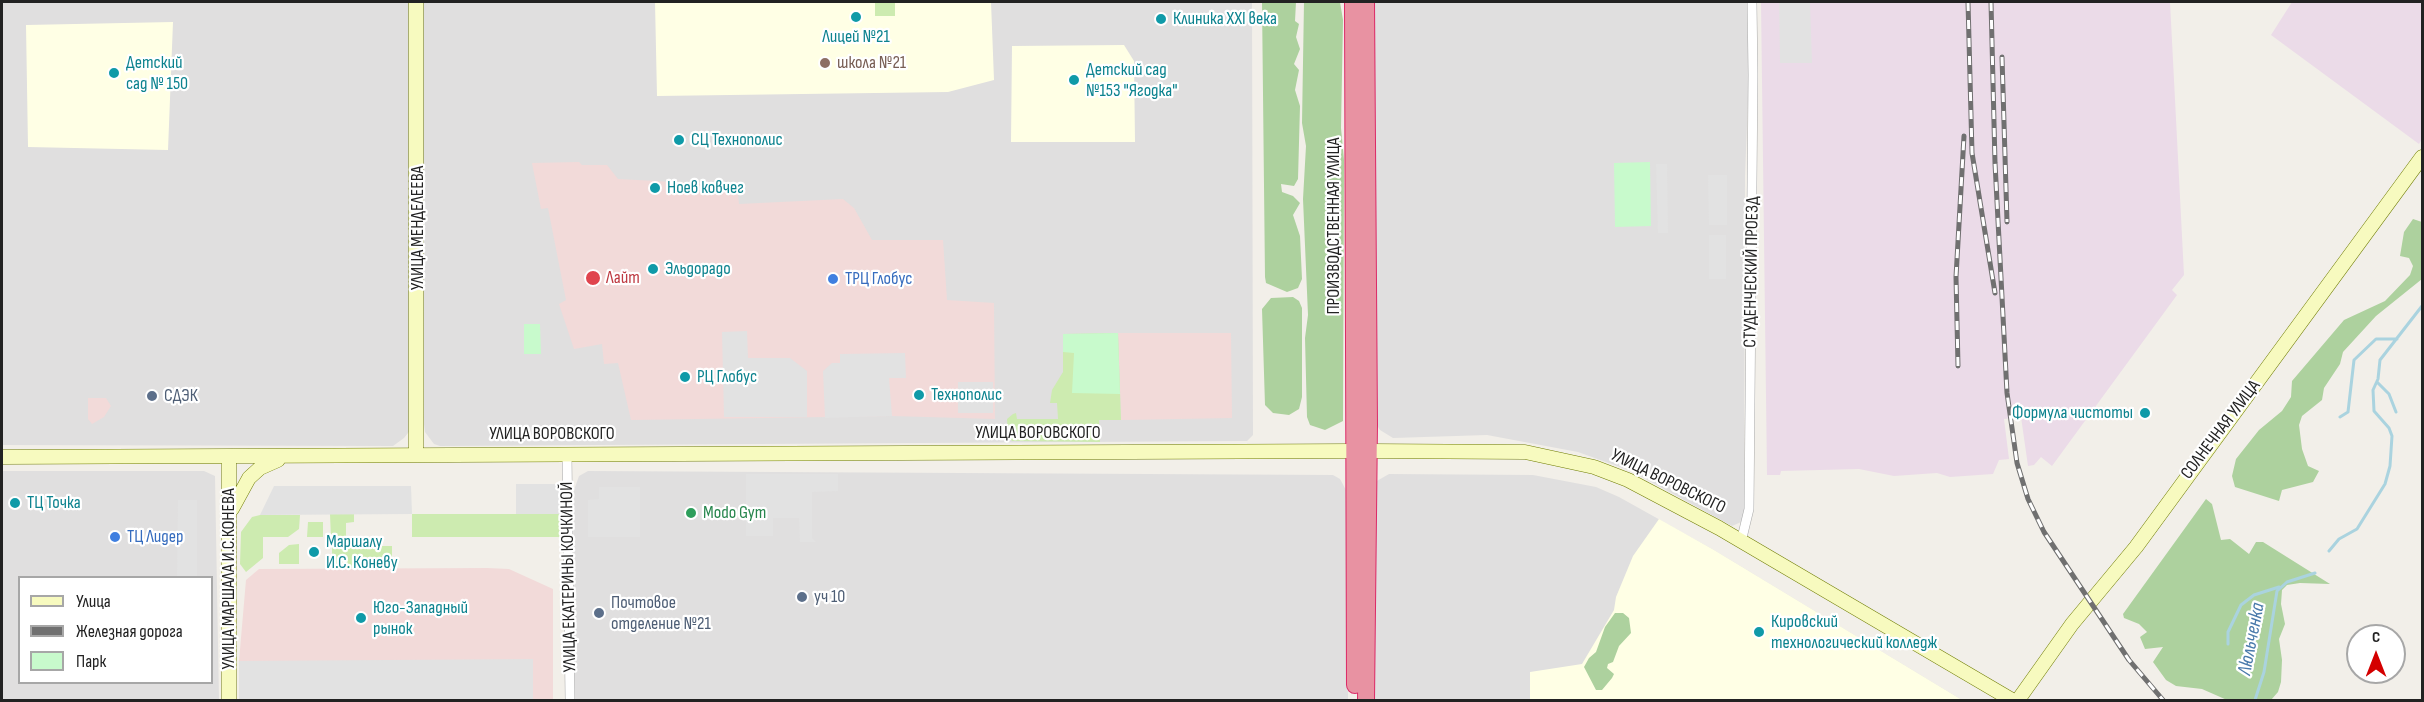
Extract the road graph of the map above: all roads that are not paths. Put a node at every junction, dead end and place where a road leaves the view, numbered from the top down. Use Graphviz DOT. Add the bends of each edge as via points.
graph roads {
  1 [pos="416,2"];
  2 [pos="1353,2"];
  3 [pos="1366,2"];
  4 [pos="1752,2"];
  5 [pos="2422,158"];
  6 [pos="1362,451"];
  7 [pos="416,454"];
  8 [pos="567,454"];
  9 [pos="298,456"];
  10 [pos="2,457"];
  11 [pos="229,457"];
  12 [pos="229,520"];
  13 [pos="1741,542"];
  14 [pos="229,700"];
  15 [pos="570,700"];
  16 [pos="1356,700"];
  17 [pos="1366,700"];
  18 [pos="2012,700"];
  19 [pos="2018,700"];
  1 -- 7 [label="main road, УЛИЦА МЕНДЕЛЕЕВА"];
  2 -- 6 [label="highway, ПРОИЗВОДСТВЕННАЯ УЛИЦА"];
  3 -- 6 [label="highway, ПРОИЗВОДСТВЕННАЯ УЛИЦА"];
  4 -- 13 [label="street, СТУДЕНЧЕСКИЙ ПРОЕЗД" via="1749,509"];
  5 -- 19 [label="main road, СОЛНЕЧНАЯ УЛИЦА" via="2136,547 2072,624"];
  6 -- 8 [label="main road, УЛИЦА ВОРОВСКОГО"];
  6 -- 13 [label="main road, УЛИЦА ВОРОВСКОГО" via="1496,451 1556,457 1628,480"];
  6 -- 16 [label="highway"];
  6 -- 17 [label="highway"];
  7 -- 8 [label="main road, УЛИЦА ВОРОВСКОГО"];
  7 -- 9 [label="main road, УЛИЦА ВОРОВСКОГО"];
  8 -- 15 [label="street, УЛИЦА ЕКАТЕРИНЫ КОЧКИНОЙ"];
  9 -- 11 [label="main road, УЛИЦА ВОРОВСКОГО"];
  9 -- 12 [label="main road" via="267,464 254,472 236,497"];
  10 -- 11 [label="main road, УЛИЦА ВОРОВСКОГО"];
  11 -- 12 [label="main road, УЛИЦА МАРШАЛА И.С.КОНЕВА"];
  12 -- 14 [label="main road, УЛИЦА МАРШАЛА И.С.КОНЕВА"];
  13 -- 18 [label="main road, УЛИЦА ВОРОВСКОГО"];
}
